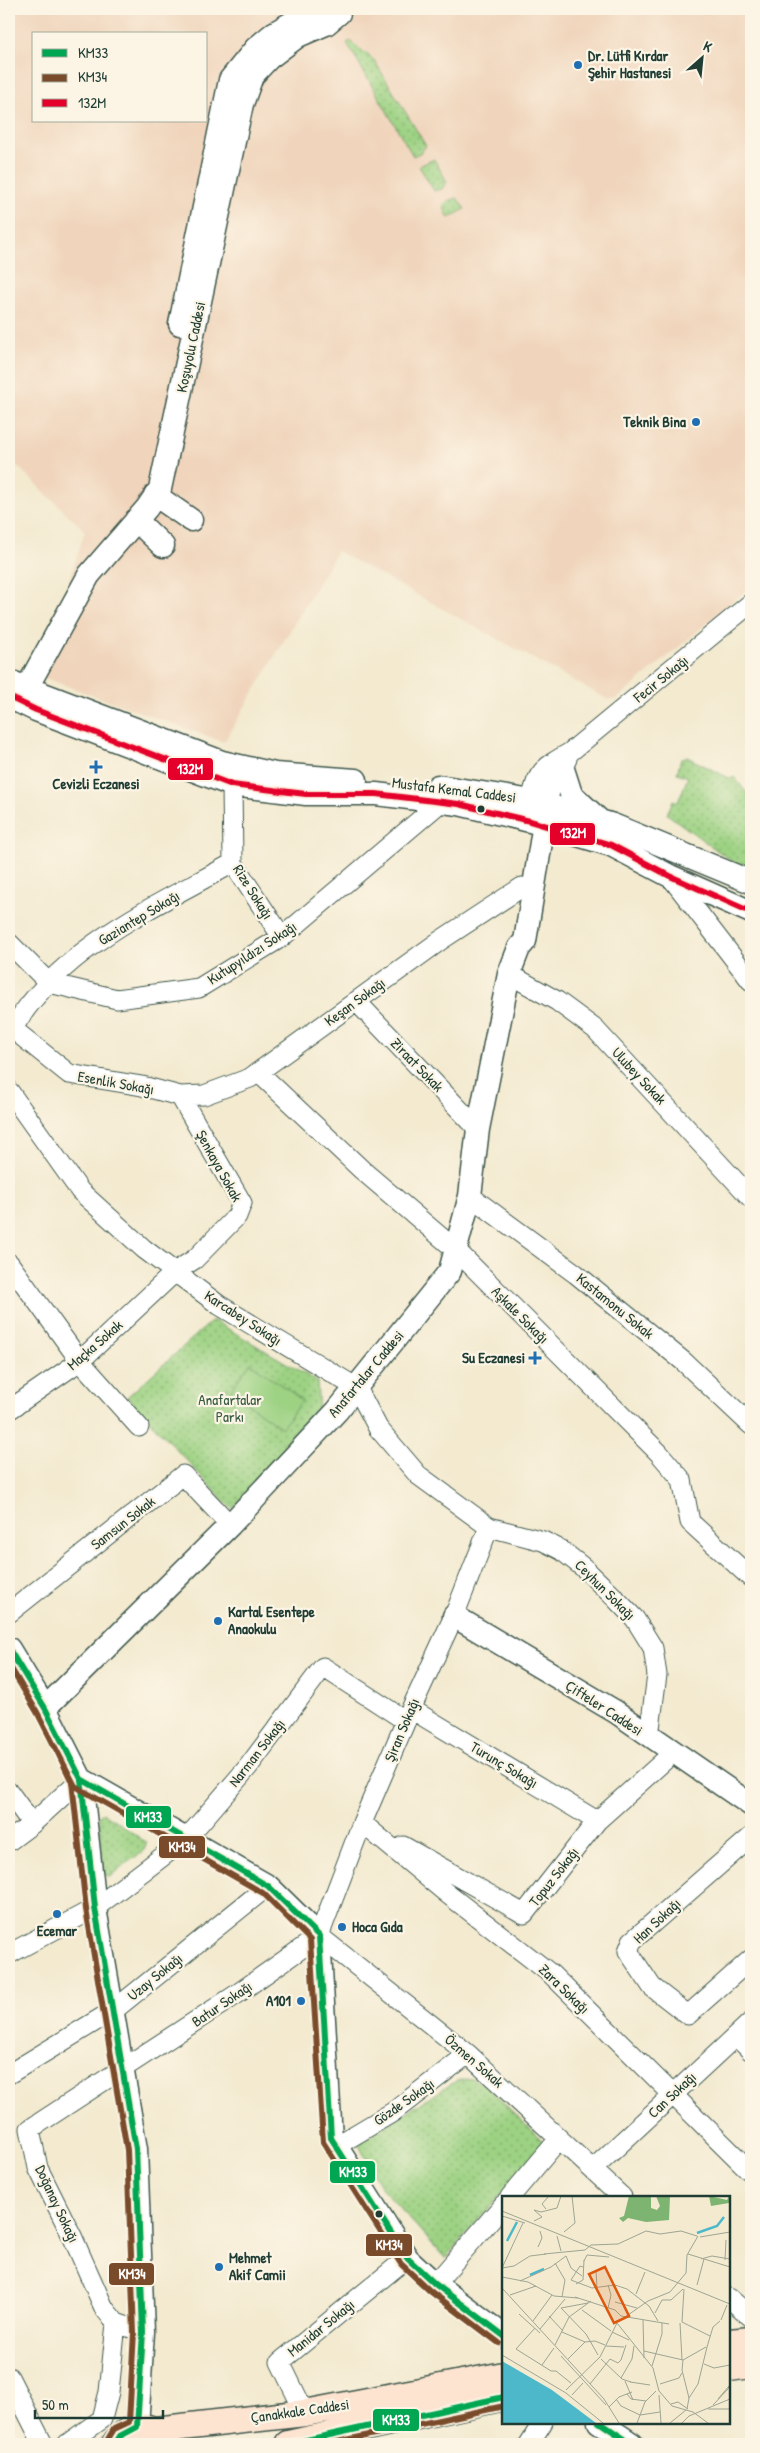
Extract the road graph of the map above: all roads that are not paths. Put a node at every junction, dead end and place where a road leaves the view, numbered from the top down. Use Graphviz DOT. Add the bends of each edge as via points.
graph roads {
  1 [pos="315,9"];
  2 [pos="334,10"];
  3 [pos="155,495"];
  4 [pos="136,520"];
  5 [pos="191,520"];
  6 [pos="163,546"];
  7 [pos="751,603"];
  8 [pos="14,690"];
  9 [pos="566,761"];
  10 [pos="232,785"];
  11 [pos="441,802"];
  12 [pos="538,813"];
  13 [pos="603,823"];
  14 [pos="233,863"];
  15 [pos="670,876"];
  16 [pos="751,882"];
  17 [pos="522,887"];
  18 [pos="751,912"];
  19 [pos="282,937"];
  20 [pos="9,943"];
  21 [pos="519,948"];
  22 [pos="509,974"];
  23 [pos="751,980"];
  24 [pos="49,983"];
  25 [pos="356,1001"];
  26 [pos="11,1027"];
  27 [pos="258,1072"];
  28 [pos="9,1091"];
  29 [pos="180,1096"];
  30 [pos="478,1128"];
  31 [pos="470,1196"];
  32 [pos="751,1198"];
  33 [pos="456,1250"];
  34 [pos="9,1263"];
  35 [pos="176,1272"];
  36 [pos="80,1361"];
  37 [pos="357,1388"];
  38 [pos="9,1410"];
  39 [pos="747,1413"];
  40 [pos="139,1427"];
  41 [pos="230,1525"];
  42 [pos="489,1527"];
  43 [pos="751,1578"];
  44 [pos="9,1613"];
  45 [pos="454,1616"];
  46 [pos="9,1649"];
  47 [pos="323,1666"];
  48 [pos="44,1708"];
  49 [pos="408,1715"];
  50 [pos="649,1736"];
  51 [pos="674,1752"];
  52 [pos="81,1779"];
  53 [pos="9,1792"];
  54 [pos="751,1805"];
  55 [pos="597,1821"];
  56 [pos="362,1823"];
  57 [pos="32,1824"];
  58 [pos="751,1837"];
  59 [pos="187,1838"];
  60 [pos="9,1841"];
  61 [pos="268,1886"];
  62 [pos="96,1908"];
  63 [pos="319,1936"];
  64 [pos="9,1954"];
  65 [pos="751,1959"];
  66 [pos="114,2010"];
  67 [pos="751,2022"];
  68 [pos="736,2036"];
  69 [pos="751,2051"];
  70 [pos="468,2054"];
  71 [pos="123,2069"];
  72 [pos="9,2074"];
  73 [pos="672,2094"];
  74 [pos="559,2139"];
  75 [pos="334,2142"];
  76 [pos="593,2169"];
  77 [pos="751,2172"];
  78 [pos="511,2196"];
  79 [pos="621,2196"];
  80 [pos="502,2206"];
  81 [pos="407,2258"];
  82 [pos="435,2284"];
  83 [pos="730,2299"];
  84 [pos="751,2317"];
  85 [pos="116,2323"];
  86 [pos="142,2332"];
  87 [pos="502,2334"];
  88 [pos="751,2340"];
  89 [pos="730,2342"];
  90 [pos="751,2365"];
  91 [pos="730,2368"];
  92 [pos="502,2375"];
  93 [pos="9,2377"];
  94 [pos="502,2397"];
  95 [pos="305,2413"];
  96 [pos="542,2423"];
  97 [pos="600,2423"];
  98 [pos="621,2423"];
  99 [pos="153,2434"];
  100 [pos="43,2444"];
  101 [pos="67,2444"];
  102 [pos="115,2444"];
  103 [pos="291,2444"];
  104 [pos="529,2444"];
  105 [pos="632,2444"];
  106 [pos="649,2444"];
  1 -- 8 [label="street, Koşuyolu Caddesi" via="274,33 256,48 230,80 144,491 95,545"];
  2 -- 3 [label="street, Koşuyolu Caddesi" via="326,24 298,36 252,76 242,104 170,446 160,489"];
  3 -- 4 [label="street, Koşuyolu Caddesi"];
  3 -- 5 [label="street"];
  4 -- 6 [label="street"];
  4 -- 8 [label="street, Koşuyolu Caddesi" via="89,575"];
  7 -- 9 [label="street, Fecir Sokağı"];
  8 -- 10 [label="street, Mustafa Kemal Caddesi"];
  8 -- 12 [label="street, Mustafa Kemal Caddesi" via="250,770 309,778 435,786"];
  9 -- 12 [label="street, Fecir Sokağı"];
  9 -- 13 [label="street" via="572,794"];
  10 -- 11 [label="street, Mustafa Kemal Caddesi" via="306,794 376,794"];
  10 -- 14 [label="street, Rize Sokağı"];
  11 -- 12 [label="street, Mustafa Kemal Caddesi"];
  11 -- 19 [label="street, Kutupyıldızı Sokağı"];
  12 -- 13 [label="street, Mustafa Kemal Caddesi"];
  12 -- 15 [label="street, Mustafa Kemal Caddesi" via="611,845"];
  12 -- 17 [label="street, Anafartalar Caddesi"];
  12 -- 21 [label="street, Anafartalar Caddesi" via="525,941"];
  13 -- 16 [label="street, Mustafa Kemal Caddesi"];
  14 -- 19 [label="street, Rize Sokağı"];
  14 -- 24 [label="street, Gaziantep Sokağı" via="105,935"];
  15 -- 18 [label="street, Mustafa Kemal Caddesi"];
  15 -- 23 [label="street"];
  17 -- 21 [label="street, Anafartalar Caddesi" via="514,938"];
  17 -- 25 [label="street, Keşan Sokağı"];
  19 -- 24 [label="street, Kutupyıldızı Sokağı" via="199,988 117,999"];
  20 -- 24 [label="street"];
  21 -- 22 [label="street, Anafartalar Caddesi"];
  22 -- 30 [label="street, Anafartalar Caddesi"];
  22 -- 32 [label="street, Ulubey Sokak" via="557,1001 595,1029"];
  24 -- 26 [label="street, Gaziantep Sokağı"];
  25 -- 27 [label="street, Keşan Sokağı"];
  25 -- 30 [label="street, Ziraat Sokak"];
  26 -- 29 [label="street, Esenlik Sokağı" via="69,1074"];
  27 -- 29 [label="street, Keşan Sokağı" via="223,1090"];
  27 -- 33 [label="street, Aşkale Sokağı" via="362,1170"];
  28 -- 35 [label="street, Karcabey Sokağı" via="80,1191"];
  29 -- 35 [label="street, Şenkaya Sokak" via="242,1203 237,1216 195,1259"];
  30 -- 31 [label="street, Anafartalar Caddesi"];
  31 -- 33 [label="street, Anafartalar Caddesi"];
  31 -- 39 [label="street, Kastamonu Sokak" via="576,1274"];
  33 -- 37 [label="street, Anafartalar Caddesi" via="450,1271"];
  33 -- 43 [label="street, Aşkale Sokağı" via="660,1453 682,1480 690,1522"];
  34 -- 36 [label="street"];
  35 -- 36 [label="street, Maçka Sokak"];
  35 -- 37 [label="street, Karcabey Sokağı" via="219,1305"];
  36 -- 38 [label="street, Maçka Sokak"];
  36 -- 40 [label="street"];
  37 -- 41 [label="street, Anafartalar Caddesi"];
  37 -- 42 [label="street" via="378,1428 418,1475"];
  41 -- 44 [label="street, Samsun Sokak" via="183,1475"];
  41 -- 48 [label="street, Anafartalar Caddesi"];
  42 -- 45 [label="street, Şiran Sokağı"];
  42 -- 50 [label="street, Ceyhun Sokağı" via="542,1541 562,1550 635,1619 653,1648 657,1675"];
  45 -- 49 [label="street, Şiran Sokağı"];
  45 -- 50 [label="street, Çifteler Caddesi" via="616,1712"];
  46 -- 48 [label="street"];
  47 -- 49 [label="street, Turunç Sokağı"];
  47 -- 59 [label="street, Narman Sokağı" via="248,1767"];
  48 -- 52 [label="street"];
  49 -- 55 [label="street, Turunç Sokağı"];
  49 -- 56 [label="street, Şiran Sokağı"];
  50 -- 51 [label="street, Çifteler Caddesi"];
  51 -- 54 [label="street, Çifteler Caddesi"];
  51 -- 55 [label="street, Topuz Sokağı"];
  52 -- 57 [label="street"];
  52 -- 59 [label="street"];
  52 -- 62 [label="street"];
  53 -- 57 [label="street"];
  55 -- 56 [label="street, Topuz Sokağı" via="524,1914"];
  56 -- 63 [label="street, Şiran Sokağı"];
  56 -- 73 [label="street, Zara Sokağı" via="551,1974"];
  57 -- 60 [label="street"];
  58 -- 65 [label="street, Han Sokağı" via="632,1942 628,1951 652,1987 688,2015"];
  59 -- 61 [label="street"];
  59 -- 62 [label="street, Narman Sokağı"];
  61 -- 63 [label="street"];
  61 -- 66 [label="street, Uzay Sokağı"];
  62 -- 64 [label="street, Narman Sokağı"];
  62 -- 66 [label="street"];
  63 -- 70 [label="street, Özmen Sokak"];
  63 -- 71 [label="street, Batur Sokağı"];
  63 -- 75 [label="street"];
  66 -- 71 [label="street"];
  66 -- 72 [label="street, Uzay Sokağı"];
  67 -- 68 [label="street, Can Sokağı"];
  68 -- 69 [label="street"];
  68 -- 73 [label="street, Can Sokağı"];
  70 -- 74 [label="street, Özmen Sokak"];
  70 -- 75 [label="street, Gözde Sokağı" via="392,2112"];
  71 -- 85 [label="street, Doğanay Sokağı" via="30,2129 38,2168 104,2308"];
  71 -- 86 [label="street" via="136,2149"];
  73 -- 76 [label="street, Can Sokağı"];
  73 -- 77 [label="street, Zara Sokağı"];
  74 -- 76 [label="street, Özmen Sokak"];
  74 -- 78 [label="street"];
  75 -- 81 [label="street"];
  76 -- 79 [label="street, Özmen Sokak"];
  80 -- 82 [label="street"];
  81 -- 82 [label="street"];
  81 -- 95 [label="street, Manidar Sokağı" via="280,2362"];
  82 -- 87 [label="street"];
  83 -- 84 [label="street"];
  85 -- 86 [label="street"];
  85 -- 101 [label="street" via="109,2392 102,2419"];
  86 -- 99 [label="street"];
  88 -- 89 [label="main road"];
  90 -- 91 [label="main road"];
  92 -- 95 [label="main road, Çanakkale Caddesi"];
  93 -- 100 [label="street"];
  94 -- 103 [label="main road, Çanakkale Caddesi"];
  95 -- 99 [label="main road, Çanakkale Caddesi"];
  96 -- 104 [label="street"];
  97 -- 105 [label="street"];
  98 -- 106 [label="street"];
  99 -- 102 [label="main road" via="120,2436"];
}
